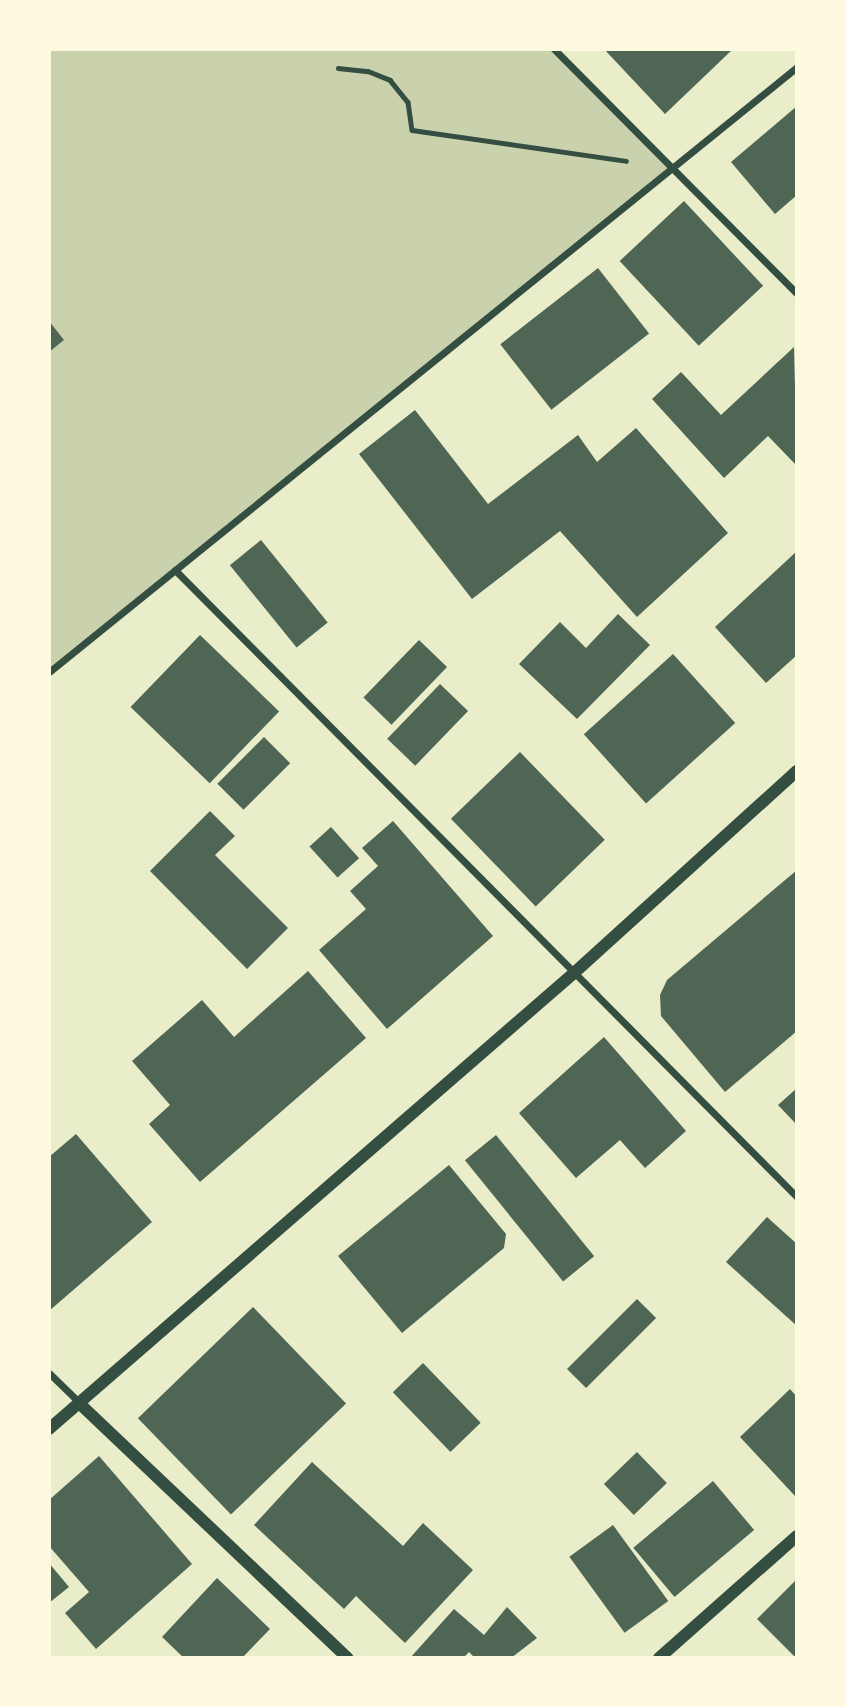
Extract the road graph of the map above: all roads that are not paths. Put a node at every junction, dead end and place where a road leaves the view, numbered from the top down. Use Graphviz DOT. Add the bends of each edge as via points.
graph roads {
  1 [pos="554,49"];
  2 [pos="797,67"];
  3 [pos="672,168"];
  4 [pos="797,294"];
  5 [pos="175,570"];
  6 [pos="49,672"];
  7 [pos="797,771"];
  8 [pos="574,973"];
  9 [pos="797,1197"];
  10 [pos="49,1373"];
  11 [pos="80,1404"];
  12 [pos="49,1429"];
  13 [pos="797,1536"];
  14 [pos="348,1658"];
  15 [pos="659,1658"];
  1 -- 3 [label="street"];
  2 -- 3 [label="street"];
  3 -- 4 [label="street"];
  3 -- 5 [label="street"];
  5 -- 6 [label="street"];
  5 -- 8 [label="street"];
  7 -- 8 [label="street"];
  8 -- 9 [label="street"];
  8 -- 11 [label="street"];
  10 -- 11 [label="street"];
  11 -- 12 [label="street"];
  11 -- 14 [label="street"];
  13 -- 15 [label="street"];
}
